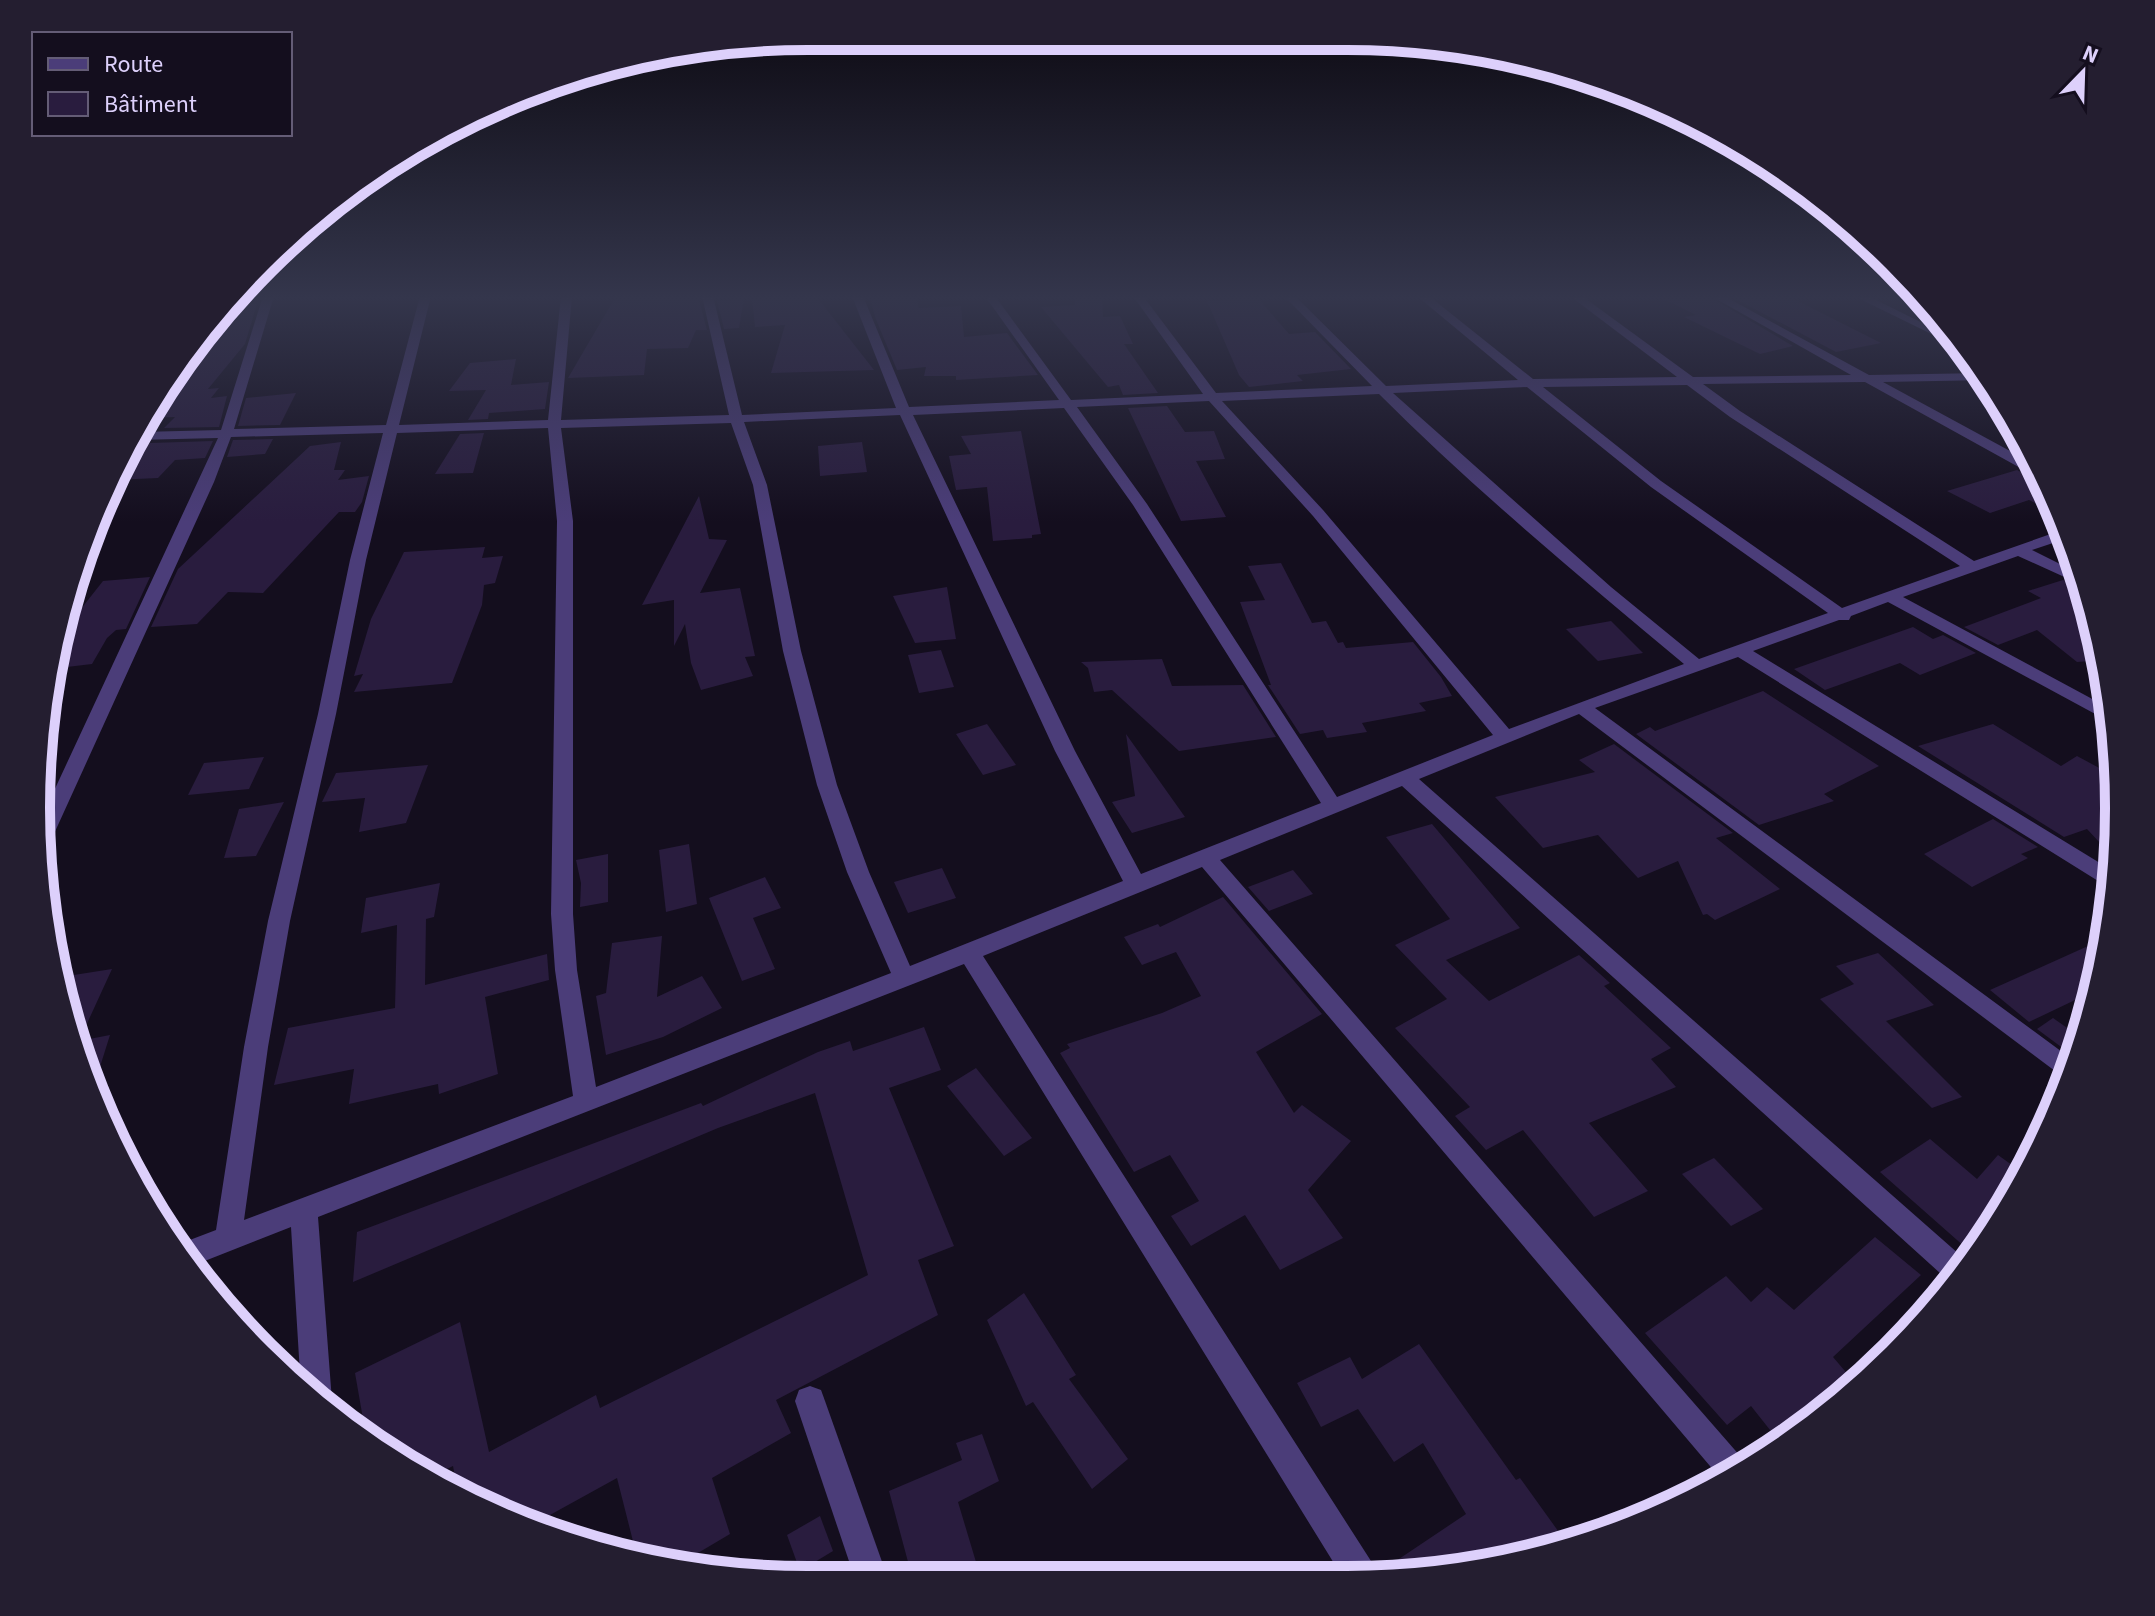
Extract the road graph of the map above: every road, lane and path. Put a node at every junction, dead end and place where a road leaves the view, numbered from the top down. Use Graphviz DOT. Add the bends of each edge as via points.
graph roads {
  1 [pos="245,371"];
  2 [pos="407,371"];
  3 [pos="559,371"];
  4 [pos="725,371"];
  5 [pos="889,371"];
  6 [pos="1046,371"];
  7 [pos="1193,371"];
  8 [pos="1365,371"];
  9 [pos="1515,371"];
  10 [pos="1676,371"];
  11 [pos="1855,371"];
  12 [pos="1970,377"];
  13 [pos="1867,378"];
  14 [pos="1688,380"];
  15 [pos="1529,383"];
  16 [pos="1383,389"];
  17 [pos="1212,397"];
  18 [pos="1069,402"];
  19 [pos="905,410"];
  20 [pos="736,418"];
  21 [pos="554,423"];
  22 [pos="393,429"];
  23 [pos="226,434"];
  24 [pos="148,436"];
  25 [pos="2022,463"];
  26 [pos="2055,538"];
  27 [pos="2021,551"];
  28 [pos="1974,568"];
  29 [pos="2068,574"];
  30 [pos="1892,598"];
  31 [pos="1843,616"];
  32 [pos="1738,649"];
  33 [pos="1696,665"];
  34 [pos="1581,707"];
  35 [pos="2099,710"];
  36 [pos="1506,738"];
  37 [pos="1405,778"];
  38 [pos="1333,806"];
  39 [pos="50,820"];
  40 [pos="1205,856"];
  41 [pos="2102,875"];
  42 [pos="1136,885"];
  43 [pos="967,950"];
  44 [pos="904,977"];
  45 [pos="2060,1064"];
  46 [pos="586,1100"];
  47 [pos="304,1211"];
  48 [pos="228,1239"];
  49 [pos="194,1252"];
  50 [pos="1951,1265"];
  51 [pos="316,1384"];
  52 [pos="810,1401"];
  53 [pos="1727,1463"];
  54 [pos="868,1566"];
  55 [pos="1354,1566"];
  1 -- 23 [label="street"];
  2 -- 22 [label="street"];
  3 -- 21 [label="street"];
  4 -- 20 [label="street"];
  5 -- 19 [label="street"];
  6 -- 18 [label="street"];
  7 -- 17 [label="street"];
  8 -- 16 [label="street"];
  9 -- 15 [label="street"];
  10 -- 14 [label="street"];
  11 -- 13 [label="street"];
  12 -- 13 [label="street"];
  13 -- 14 [label="street"];
  13 -- 25 [label="street"];
  14 -- 15 [label="street"];
  14 -- 28 [label="street"];
  15 -- 16 [label="street"];
  15 -- 31 [label="street" via="1656,484"];
  16 -- 17 [label="street"];
  16 -- 33 [label="street" via="1513,509"];
  17 -- 18 [label="street"];
  17 -- 36 [label="street" via="1318,513"];
  18 -- 19 [label="street"];
  18 -- 38 [label="street"];
  19 -- 20 [label="street"];
  19 -- 42 [label="street" via="1065,751"];
  20 -- 21 [label="street"];
  20 -- 44 [label="street" via="760,485 792,651 827,785"];
  21 -- 22 [label="street"];
  21 -- 46 [label="street" via="565,521 562,914"];
  22 -- 23 [label="street"];
  22 -- 48 [label="street" via="358,560 279,921"];
  23 -- 24 [label="street"];
  23 -- 39 [label="street"];
  26 -- 27 [label="street"];
  27 -- 28 [label="street"];
  27 -- 29 [label="street"];
  28 -- 30 [label="street"];
  30 -- 31 [label="street"];
  30 -- 35 [label="street"];
  31 -- 32 [label="street"];
  32 -- 33 [label="street"];
  32 -- 41 [label="street"];
  33 -- 34 [label="street"];
  34 -- 36 [label="street"];
  34 -- 45 [label="street"];
  36 -- 37 [label="street"];
  37 -- 38 [label="street"];
  37 -- 50 [label="street"];
  38 -- 40 [label="street"];
  40 -- 42 [label="street"];
  40 -- 53 [label="street"];
  42 -- 43 [label="street"];
  43 -- 44 [label="street"];
  43 -- 55 [label="street"];
  44 -- 46 [label="street"];
  46 -- 47 [label="street"];
  47 -- 48 [label="street"];
  47 -- 51 [label="street"];
  48 -- 49 [label="street"];
  52 -- 54 [label="street"];
}
